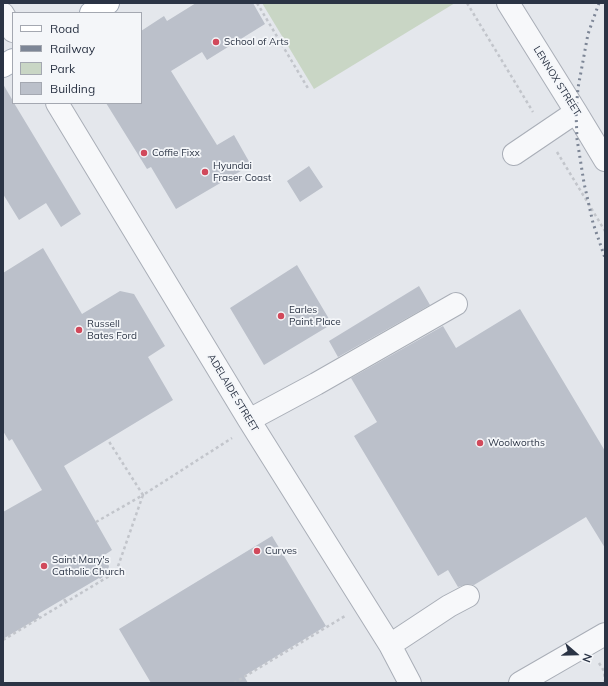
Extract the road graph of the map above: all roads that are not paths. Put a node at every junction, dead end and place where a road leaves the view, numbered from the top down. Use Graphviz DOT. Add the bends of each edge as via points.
graph roads {
  1 [pos="108,3"];
  2 [pos="508,3"];
  3 [pos="93,12"];
  4 [pos="3,14"];
  5 [pos="12,29"];
  6 [pos="12,61"];
  7 [pos="3,66"];
  8 [pos="58,104"];
  9 [pos="576,112"];
  10 [pos="514,154"];
  11 [pos="605,160"];
  12 [pos="456,304"];
  13 [pos="249,420"];
  14 [pos="468,596"];
  15 [pos="605,634"];
  16 [pos="390,645"];
  17 [pos="410,683"];
  18 [pos="520,683"];
  1 -- 3 [label="main road"];
  2 -- 9 [label="street, LENNOX STREET"];
  4 -- 5 [label="street"];
  6 -- 7 [label="main road"];
  8 -- 13 [label="street, ADELAIDE STREET"];
  9 -- 10 [label="street"];
  9 -- 11 [label="street, LENNOX STREET"];
  12 -- 13 [label="street"];
  13 -- 16 [label="street, ADELAIDE STREET"];
  14 -- 16 [label="street"];
  15 -- 18 [label="street"];
  16 -- 17 [label="street, ADELAIDE STREET"];
}
